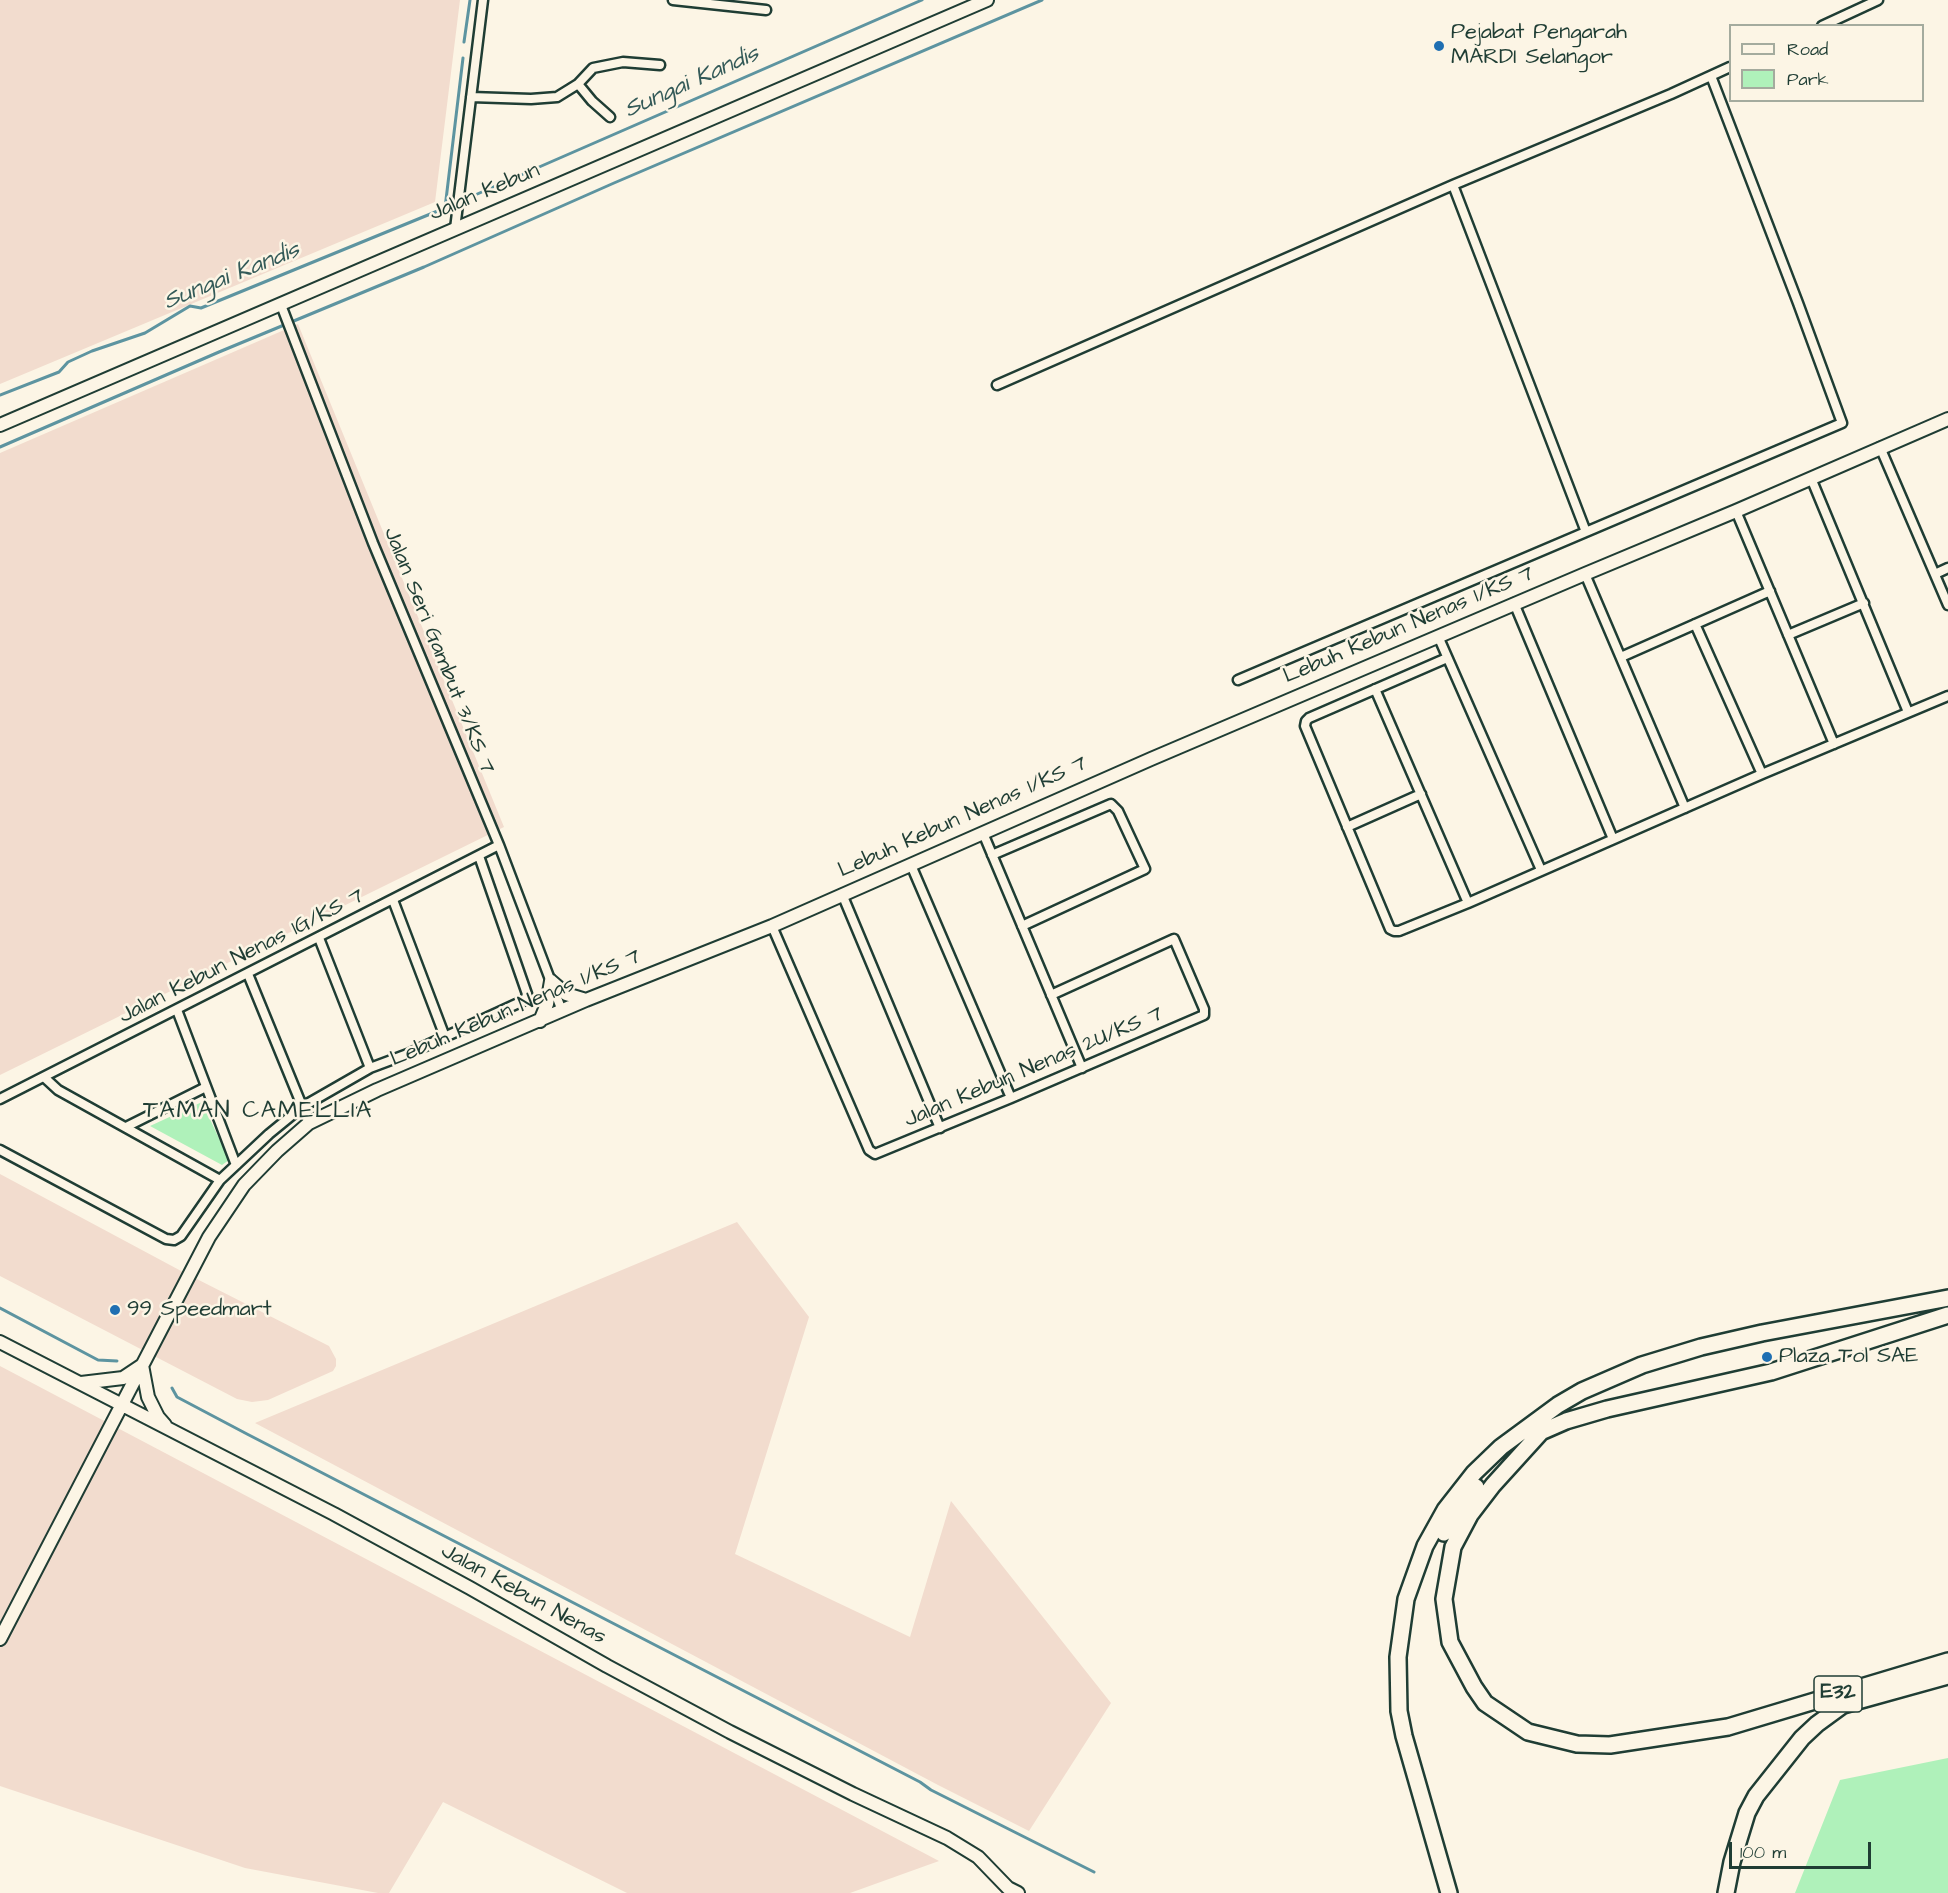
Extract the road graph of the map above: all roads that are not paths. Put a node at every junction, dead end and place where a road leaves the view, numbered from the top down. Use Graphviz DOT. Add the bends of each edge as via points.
graph roads {
  1 [pos="483,0"];
  2 [pos="673,0"];
  3 [pos="987,0"];
  4 [pos="1878,0"];
  5 [pos="766,10"];
  6 [pos="1826,24"];
  7 [pos="660,65"];
  8 [pos="1729,68"];
  9 [pos="1711,76"];
  10 [pos="578,84"];
  11 [pos="471,98"];
  12 [pos="610,117"];
  13 [pos="1453,185"];
  14 [pos="455,229"];
  15 [pos="281,304"];
  16 [pos="997,385"];
  17 [pos="1948,418"];
  18 [pos="0,425"];
  19 [pos="1880,447"];
  20 [pos="1811,478"];
  21 [pos="1736,511"];
  22 [pos="1586,532"];
  23 [pos="1948,568"];
  24 [pos="1585,574"];
  25 [pos="1935,574"];
  26 [pos="1770,591"];
  27 [pos="1515,603"];
  28 [pos="1864,603"];
  29 [pos="1948,605"];
  30 [pos="1695,624"];
  31 [pos="1788,635"];
  32 [pos="1438,636"];
  33 [pos="1621,657"];
  34 [pos="1447,658"];
  35 [pos="1238,680"];
  36 [pos="1376,689"];
  37 [pos="1948,696"];
  38 [pos="1908,712"];
  39 [pos="1834,744"];
  40 [pos="1762,774"];
  41 [pos="1421,794"];
  42 [pos="1685,808"];
  43 [pos="1347,827"];
  44 [pos="983,833"];
  45 [pos="1613,839"];
  46 [pos="499,845"];
  47 [pos="992,855"];
  48 [pos="479,856"];
  49 [pos="911,865"];
  50 [pos="1541,870"];
  51 [pos="842,894"];
  52 [pos="393,900"];
  53 [pos="1468,903"];
  54 [pos="772,926"];
  55 [pos="1022,926"];
  56 [pos="319,938"];
  57 [pos="248,974"];
  58 [pos="550,981"];
  59 [pos="1051,995"];
  60 [pos="586,1000"];
  61 [pos="177,1010"];
  62 [pos="562,1011"];
  63 [pos="540,1021"];
  64 [pos="446,1037"];
  65 [pos="370,1068"];
  66 [pos="1082,1068"];
  67 [pos="45,1078"];
  68 [pos="206,1087"];
  69 [pos="1011,1098"];
  70 [pos="0,1099"];
  71 [pos="302,1107"];
  72 [pos="309,1123"];
  73 [pos="126,1127"];
  74 [pos="940,1128"];
  75 [pos="0,1150"];
  76 [pos="236,1165"];
  77 [pos="220,1180"];
  78 [pos="1948,1298"];
  79 [pos="1948,1315"];
  80 [pos="1948,1320"];
  81 [pos="1918,1324"];
  82 [pos="0,1342"];
  83 [pos="140,1371"];
  84 [pos="80,1383"];
  85 [pos="122,1405"];
  86 [pos="169,1429"];
  87 [pos="1542,1431"];
  88 [pos="1444,1533"];
  89 [pos="0,1639"];
  90 [pos="1948,1662"];
  91 [pos="1948,1676"];
  92 [pos="1018,1893"];
  93 [pos="1449,1893"];
  94 [pos="1726,1893"];
  1 -- 11 [label="street"];
  2 -- 5 [label="street"];
  3 -- 14 [label="street, Jalan Kebun"];
  4 -- 6 [label="street"];
  7 -- 10 [label="street" via="623,62 599,66"];
  8 -- 9 [label="street"];
  9 -- 13 [label="street"];
  9 -- 22 [label="street" via="1842,423"];
  10 -- 11 [label="street" via="556,97"];
  10 -- 12 [label="street"];
  11 -- 14 [label="street"];
  13 -- 16 [label="street"];
  13 -- 22 [label="street"];
  14 -- 15 [label="street, Jalan Kebun"];
  15 -- 18 [label="street, Jalan Kebun"];
  15 -- 46 [label="street, Jalan Seri Gambut 3/KS 7" via="395,597"];
  17 -- 19 [label="street, Lebuh Kebun Nenas 1/KS 7"];
  19 -- 20 [label="street, Lebuh Kebun Nenas 1/KS 7"];
  19 -- 25 [label="street"];
  20 -- 21 [label="street, Lebuh Kebun Nenas 1/KS 7"];
  20 -- 28 [label="street"];
  21 -- 24 [label="street, Lebuh Kebun Nenas 1/KS 7"];
  21 -- 26 [label="street"];
  22 -- 35 [label="street"];
  23 -- 25 [label="street"];
  24 -- 27 [label="street, Lebuh Kebun Nenas 1/KS 7"];
  24 -- 33 [label="street"];
  25 -- 29 [label="street"];
  26 -- 30 [label="street"];
  26 -- 31 [label="street"];
  27 -- 32 [label="street, Lebuh Kebun Nenas 1/KS 7"];
  27 -- 45 [label="street"];
  28 -- 31 [label="street"];
  28 -- 38 [label="street"];
  30 -- 33 [label="street"];
  30 -- 40 [label="street"];
  31 -- 39 [label="street"];
  32 -- 34 [label="street"];
  32 -- 44 [label="street, Lebuh Kebun Nenas 1/KS 7"];
  33 -- 42 [label="street"];
  34 -- 36 [label="street"];
  34 -- 50 [label="street"];
  36 -- 41 [label="street"];
  36 -- 43 [label="street" via="1306,721"];
  37 -- 38 [label="street"];
  38 -- 39 [label="street"];
  39 -- 40 [label="street"];
  40 -- 42 [label="street"];
  41 -- 43 [label="street"];
  41 -- 53 [label="street"];
  42 -- 45 [label="street"];
  43 -- 53 [label="street" via="1390,929 1399,931"];
  44 -- 47 [label="street"];
  44 -- 49 [label="street, Lebuh Kebun Nenas 1/KS 7"];
  45 -- 50 [label="street"];
  46 -- 48 [label="street, Jalan Kebun Nenas 1G/KS 7"];
  46 -- 58 [label="street, Jalan Seri Gambut 3/KS 7"];
  47 -- 55 [label="street"];
  47 -- 55 [label="street" via="1109,804 1118,811 1145,869"];
  48 -- 52 [label="street, Jalan Kebun Nenas 1G/KS 7"];
  48 -- 64 [label="street" via="527,994 525,1000"];
  49 -- 51 [label="street, Lebuh Kebun Nenas 1/KS 7"];
  49 -- 69 [label="street"];
  50 -- 53 [label="street"];
  51 -- 54 [label="street, Lebuh Kebun Nenas 1/KS 7"];
  51 -- 74 [label="street"];
  52 -- 56 [label="street, Jalan Kebun Nenas 1G/KS 7"];
  52 -- 64 [label="street"];
  54 -- 60 [label="street, Lebuh Kebun Nenas 1/KS 7"];
  54 -- 74 [label="street, Jalan Kebun Nenas 2U/KS 7" via="869,1150 875,1154"];
  55 -- 59 [label="street"];
  56 -- 57 [label="street, Jalan Kebun Nenas 1G/KS 7"];
  56 -- 65 [label="street"];
  57 -- 61 [label="street, Jalan Kebun Nenas 1G/KS 7"];
  57 -- 71 [label="street"];
  58 -- 60 [label="street" via="566,994"];
  58 -- 62 [label="street, Jalan Seri Gambut 3/KS 7"];
  58 -- 63 [label="street"];
  59 -- 66 [label="street"];
  59 -- 66 [label="street, Jalan Kebun Nenas 2U/KS 7" via="1174,939 1204,1009 1203,1017"];
  60 -- 62 [label="street, Lebuh Kebun Nenas 1/KS 7"];
  61 -- 67 [label="street, Jalan Kebun Nenas 1G/KS 7"];
  61 -- 68 [label="street"];
  62 -- 63 [label="street, Lebuh Kebun Nenas 1/KS 7"];
  63 -- 72 [label="street, Lebuh Kebun Nenas 1/KS 7"];
  64 -- 65 [label="street"];
  65 -- 71 [label="street"];
  66 -- 69 [label="street, Jalan Kebun Nenas 2U/KS 7"];
  67 -- 70 [label="street, Jalan Kebun Nenas 1G/KS 7"];
  67 -- 73 [label="street" via="58,1090"];
  68 -- 73 [label="street"];
  68 -- 76 [label="street"];
  69 -- 74 [label="street, Jalan Kebun Nenas 2U/KS 7"];
  71 -- 72 [label="street"];
  71 -- 76 [label="street"];
  72 -- 83 [label="street, Lebuh Kebun Nenas 1/KS 7" via="257,1171 229,1206 189,1272"];
  73 -- 77 [label="street"];
  75 -- 77 [label="street" via="166,1239 181,1236"];
  76 -- 77 [label="street"];
  78 -- 93 [label="highway" via="1762,1333 1642,1365 1558,1405 1474,1473 1445,1510 1425,1546 1406,1599 1398,1658 1404,1736"];
  79 -- 81 [label="highway"];
  80 -- 81 [label="highway"];
  81 -- 87 [label="highway" via="1771,1372 1607,1409"];
  82 -- 84 [label="street, Jalan Kebun Nenas"];
  83 -- 84 [label="street" via="123,1378"];
  83 -- 85 [label="street, Lebuh Kebun Nenas 1/KS 7"];
  83 -- 86 [label="street" via="148,1397"];
  84 -- 85 [label="street, Jalan Kebun Nenas"];
  85 -- 86 [label="street, Jalan Kebun Nenas"];
  85 -- 89 [label="street, Lebuh Kebun Nenas 1/KS 7"];
  86 -- 92 [label="street, Jalan Kebun Nenas" via="378,1538 710,1721 947,1838 978,1857"];
  87 -- 88 [label="highway" via="1487,1474"];
  87 -- 90 [label="highway, E32" via="1470,1515 1449,1560 1444,1599 1457,1658 1474,1687 1485,1703 1528,1732 1577,1744 1610,1745 1728,1727"];
  91 -- 94 [label="highway, E32" via="1843,1705 1802,1738 1756,1796 1741,1829"];
}
